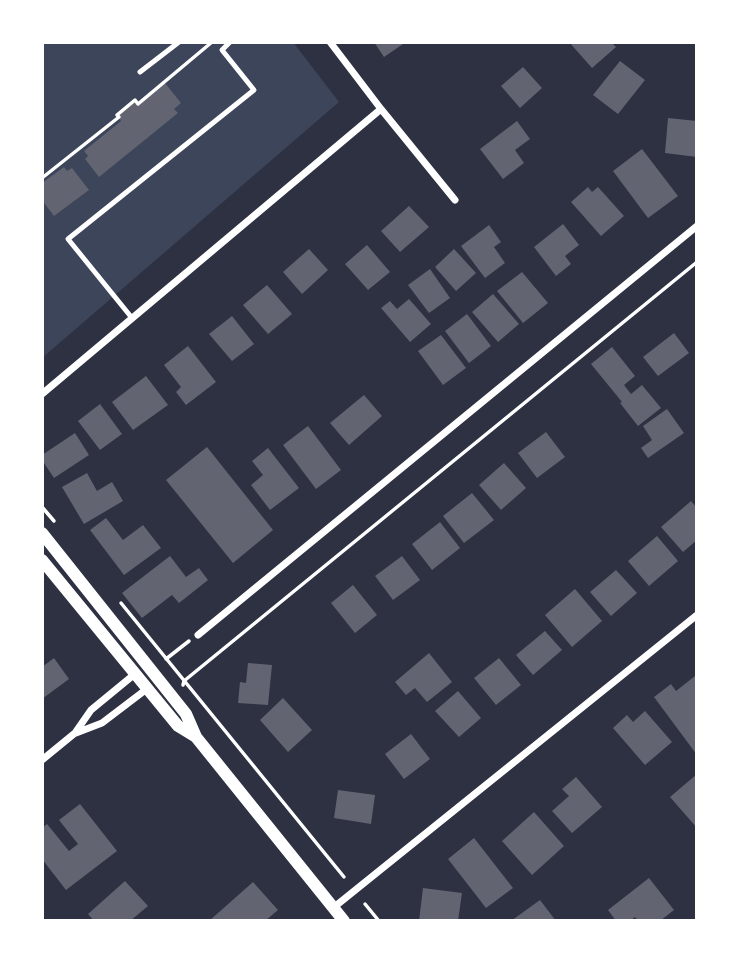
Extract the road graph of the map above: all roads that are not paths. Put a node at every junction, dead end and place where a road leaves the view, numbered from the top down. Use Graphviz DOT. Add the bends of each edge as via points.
graph roads {
  1 [pos="180,42"];
  2 [pos="230,42"];
  3 [pos="330,42"];
  4 [pos="141,72"];
  5 [pos="382,109"];
  6 [pos="455,200"];
  7 [pos="697,226"];
  8 [pos="132,318"];
  9 [pos="42,394"];
  10 [pos="42,533"];
  11 [pos="42,560"];
  12 [pos="697,615"];
  13 [pos="198,635"];
  14 [pos="147,665"];
  15 [pos="134,674"];
  16 [pos="158,679"];
  17 [pos="146,689"];
  18 [pos="75,733"];
  19 [pos="197,737"];
  20 [pos="42,760"];
  21 [pos="333,908"];
  22 [pos="344,921"];
  1 -- 4 [label="lane"];
  2 -- 8 [label="lane" via="222,50 254,90 68,239"];
  3 -- 5 [label="street"];
  5 -- 6 [label="street"];
  5 -- 8 [label="street"];
  7 -- 13 [label="street"];
  8 -- 9 [label="street"];
  10 -- 14 [label="street"];
  11 -- 15 [label="street"];
  12 -- 21 [label="street"];
  14 -- 15 [label="street"];
  14 -- 16 [label="street"];
  15 -- 17 [label="street"];
  15 -- 18 [label="street" via="91,710"];
  16 -- 17 [label="street"];
  16 -- 19 [label="street" via="186,713"];
  17 -- 18 [label="street" via="102,723"];
  17 -- 19 [label="street" via="178,726"];
  18 -- 20 [label="street"];
  19 -- 21 [label="street"];
  21 -- 22 [label="street"];
}
